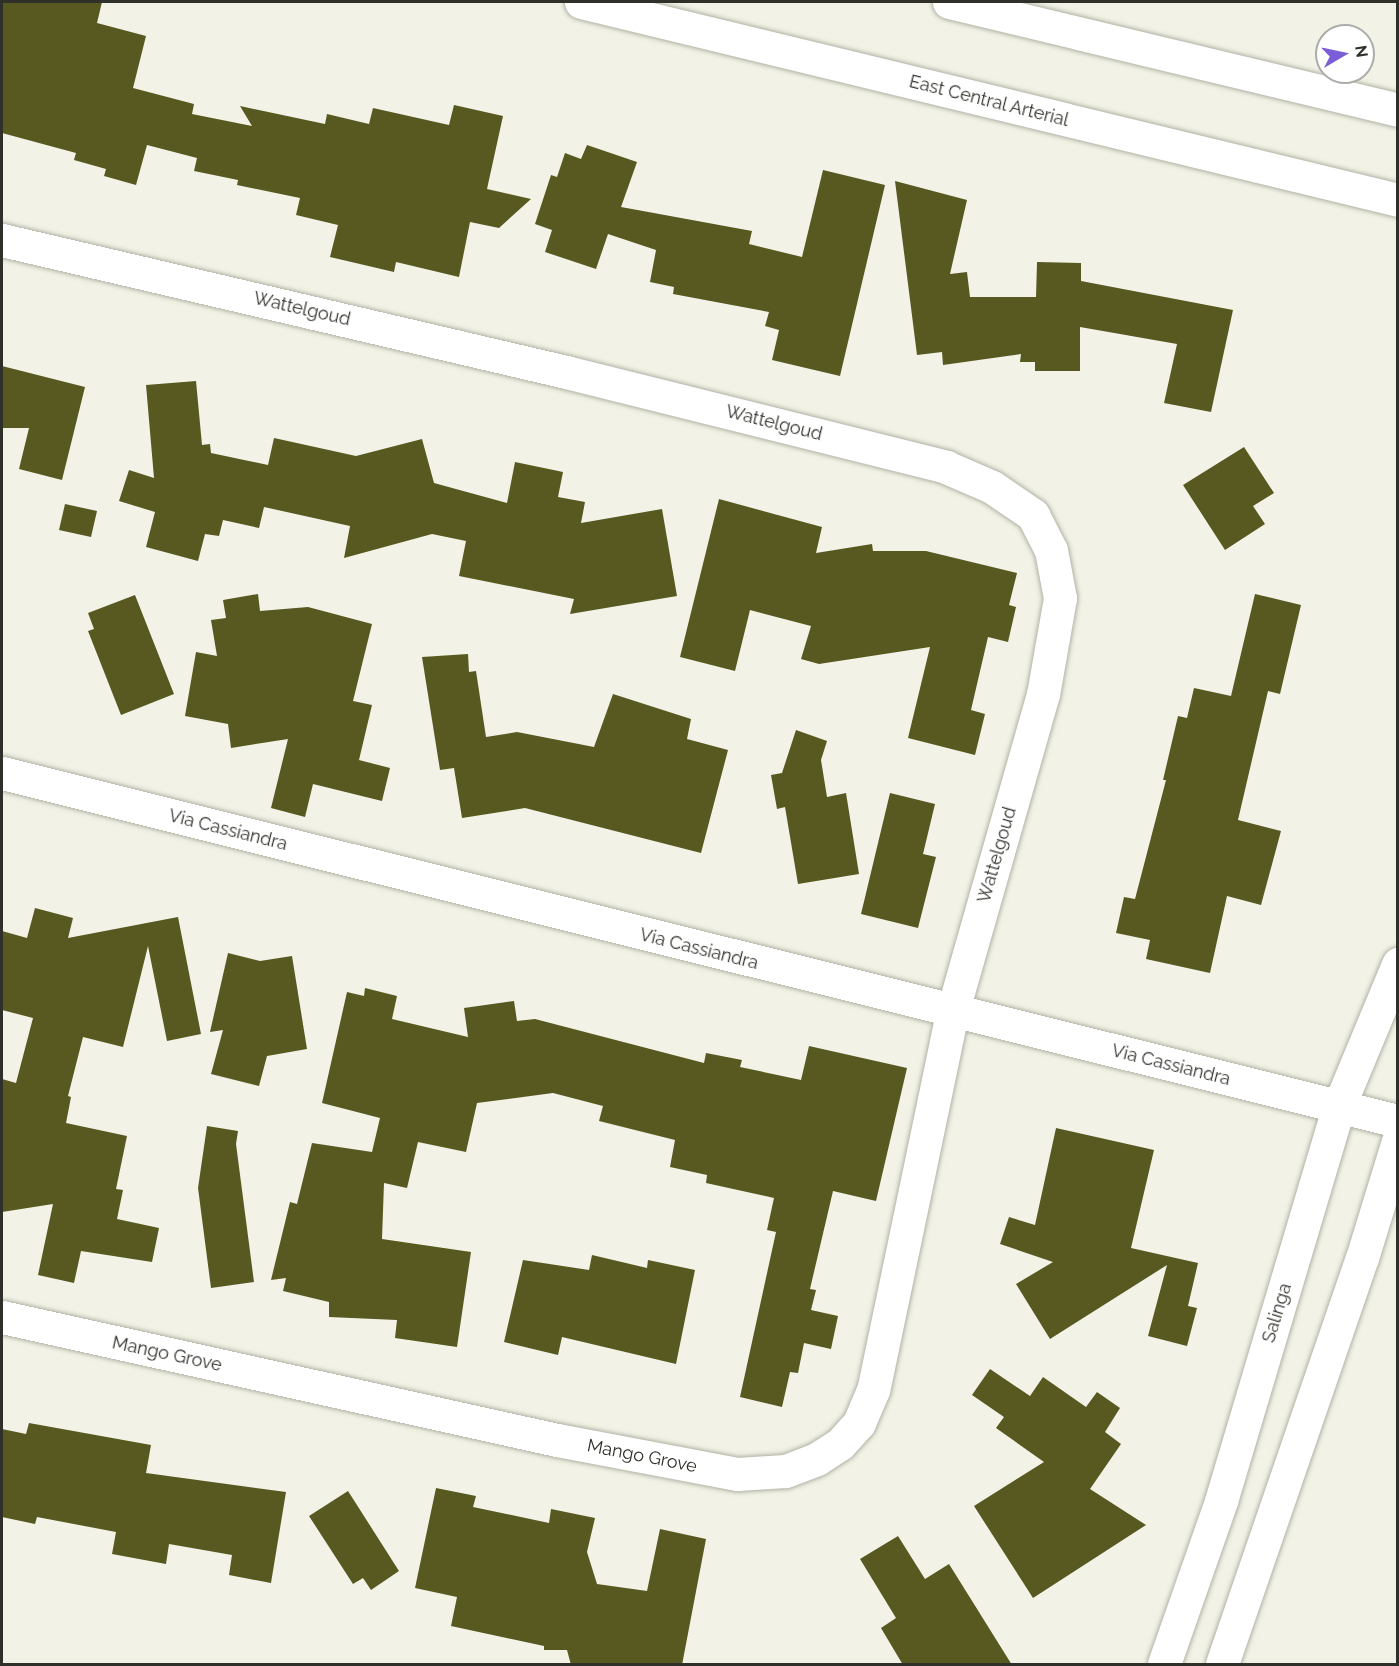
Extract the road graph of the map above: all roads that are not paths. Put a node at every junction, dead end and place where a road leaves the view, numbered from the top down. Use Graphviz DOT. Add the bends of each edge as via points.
graph roads {
  1 [pos="581,2"];
  2 [pos="949,2"];
  3 [pos="1398,110"];
  4 [pos="1398,200"];
  5 [pos="2,240"];
  6 [pos="2,773"];
  7 [pos="1398,964"];
  8 [pos="952,1013"];
  9 [pos="1339,1106"];
  10 [pos="1398,1121"];
  11 [pos="1398,1141"];
  12 [pos="2,1317"];
  13 [pos="1164,1665"];
  14 [pos="1222,1665"];
  1 -- 4 [label="street, East Central Arterial"];
  2 -- 3 [label="street"];
  5 -- 8 [label="street, Wattelgoud" via="566,372 946,467 992,487 1033,515 1052,550 1060,598 1053,652"];
  6 -- 8 [label="street, Via Cassiandra"];
  7 -- 9 [label="street, Salinga"];
  8 -- 9 [label="street, Via Cassiandra"];
  8 -- 12 [label="street, Mango Grove" via="873,1390 859,1423 840,1444 817,1459 785,1471 737,1474 557,1440"];
  9 -- 10 [label="street, Via Cassiandra"];
  9 -- 13 [label="street, Salinga" via="1221,1501"];
  11 -- 14 [label="street" via="1362,1258"];
}
